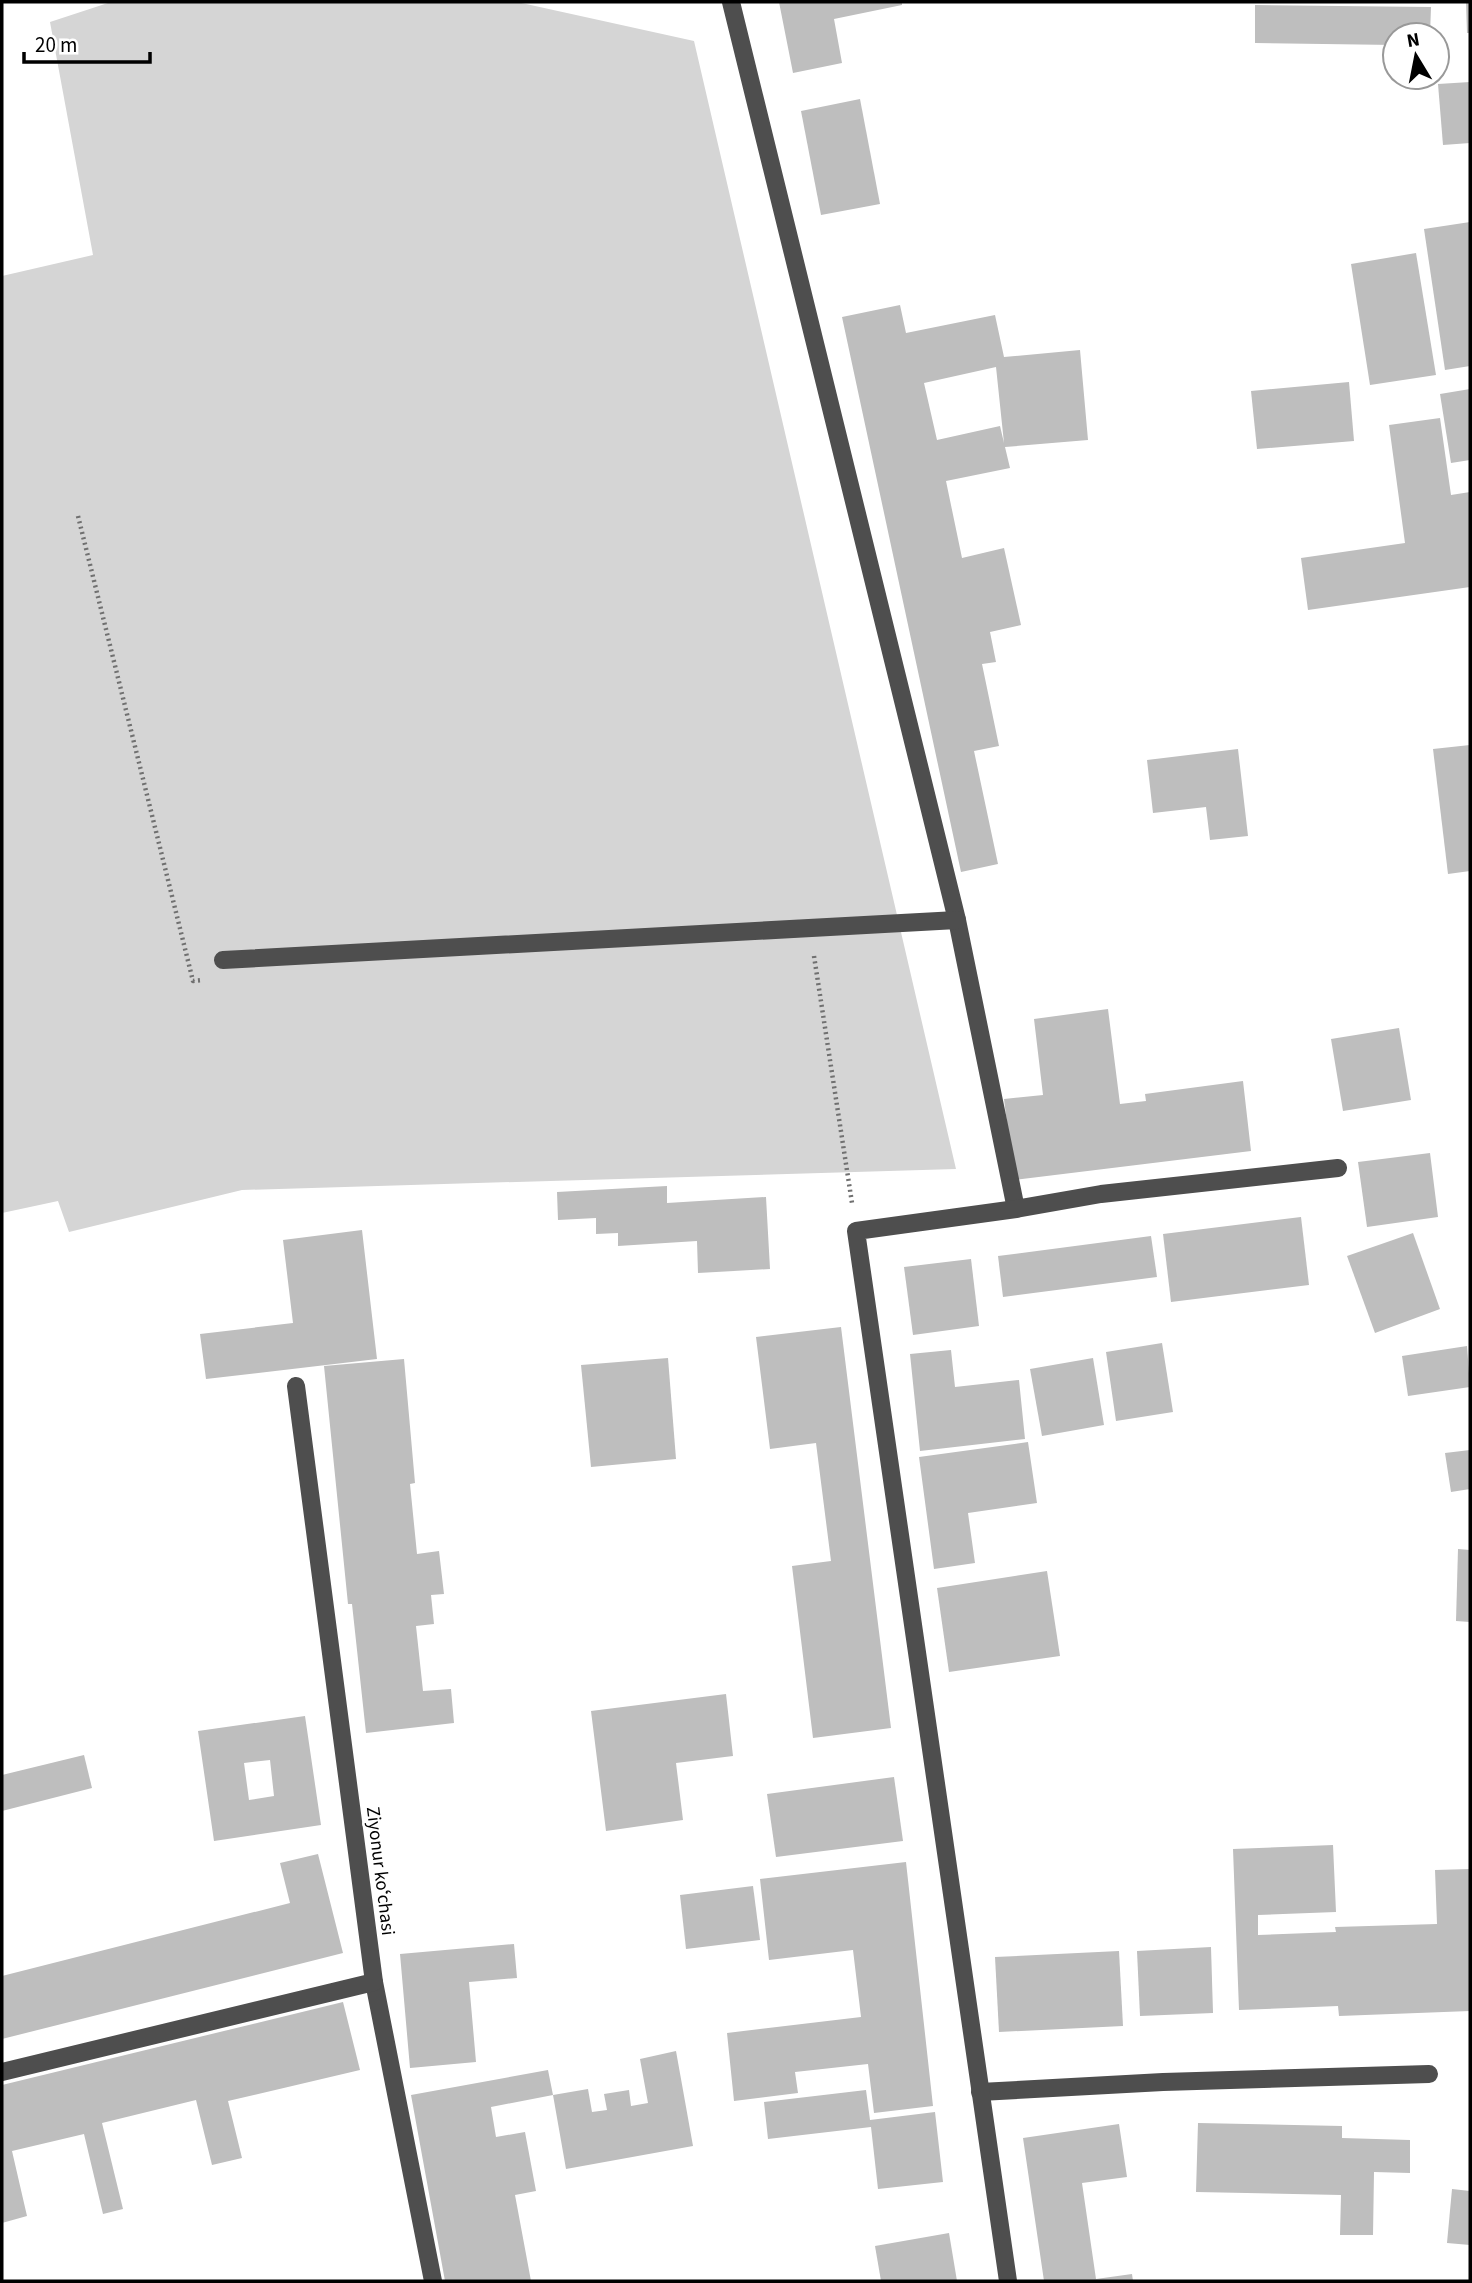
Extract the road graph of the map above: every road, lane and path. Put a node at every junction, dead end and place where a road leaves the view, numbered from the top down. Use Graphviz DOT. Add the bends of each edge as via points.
graph roads {
  1 [pos="731,2"];
  2 [pos="957,920"];
  3 [pos="223,960"];
  4 [pos="1338,1168"];
  5 [pos="1016,1209"];
  6 [pos="296,1387"];
  7 [pos="373,1982"];
  8 [pos="2,2072"];
  9 [pos="1429,2074"];
  10 [pos="981,2092"];
  11 [pos="433,2281"];
  12 [pos="1008,2281"];
  1 -- 2 [label="street"];
  2 -- 3 [label="street"];
  2 -- 5 [label="street"];
  4 -- 5 [label="street" via="1101,1194"];
  5 -- 10 [label="street" via="856,1231"];
  6 -- 7 [label="street, Ziyonur koʻchasi"];
  7 -- 8 [label="street"];
  7 -- 11 [label="street, Ziyonur koʻchasi"];
  9 -- 10 [label="street"];
  10 -- 12 [label="street"];
}
